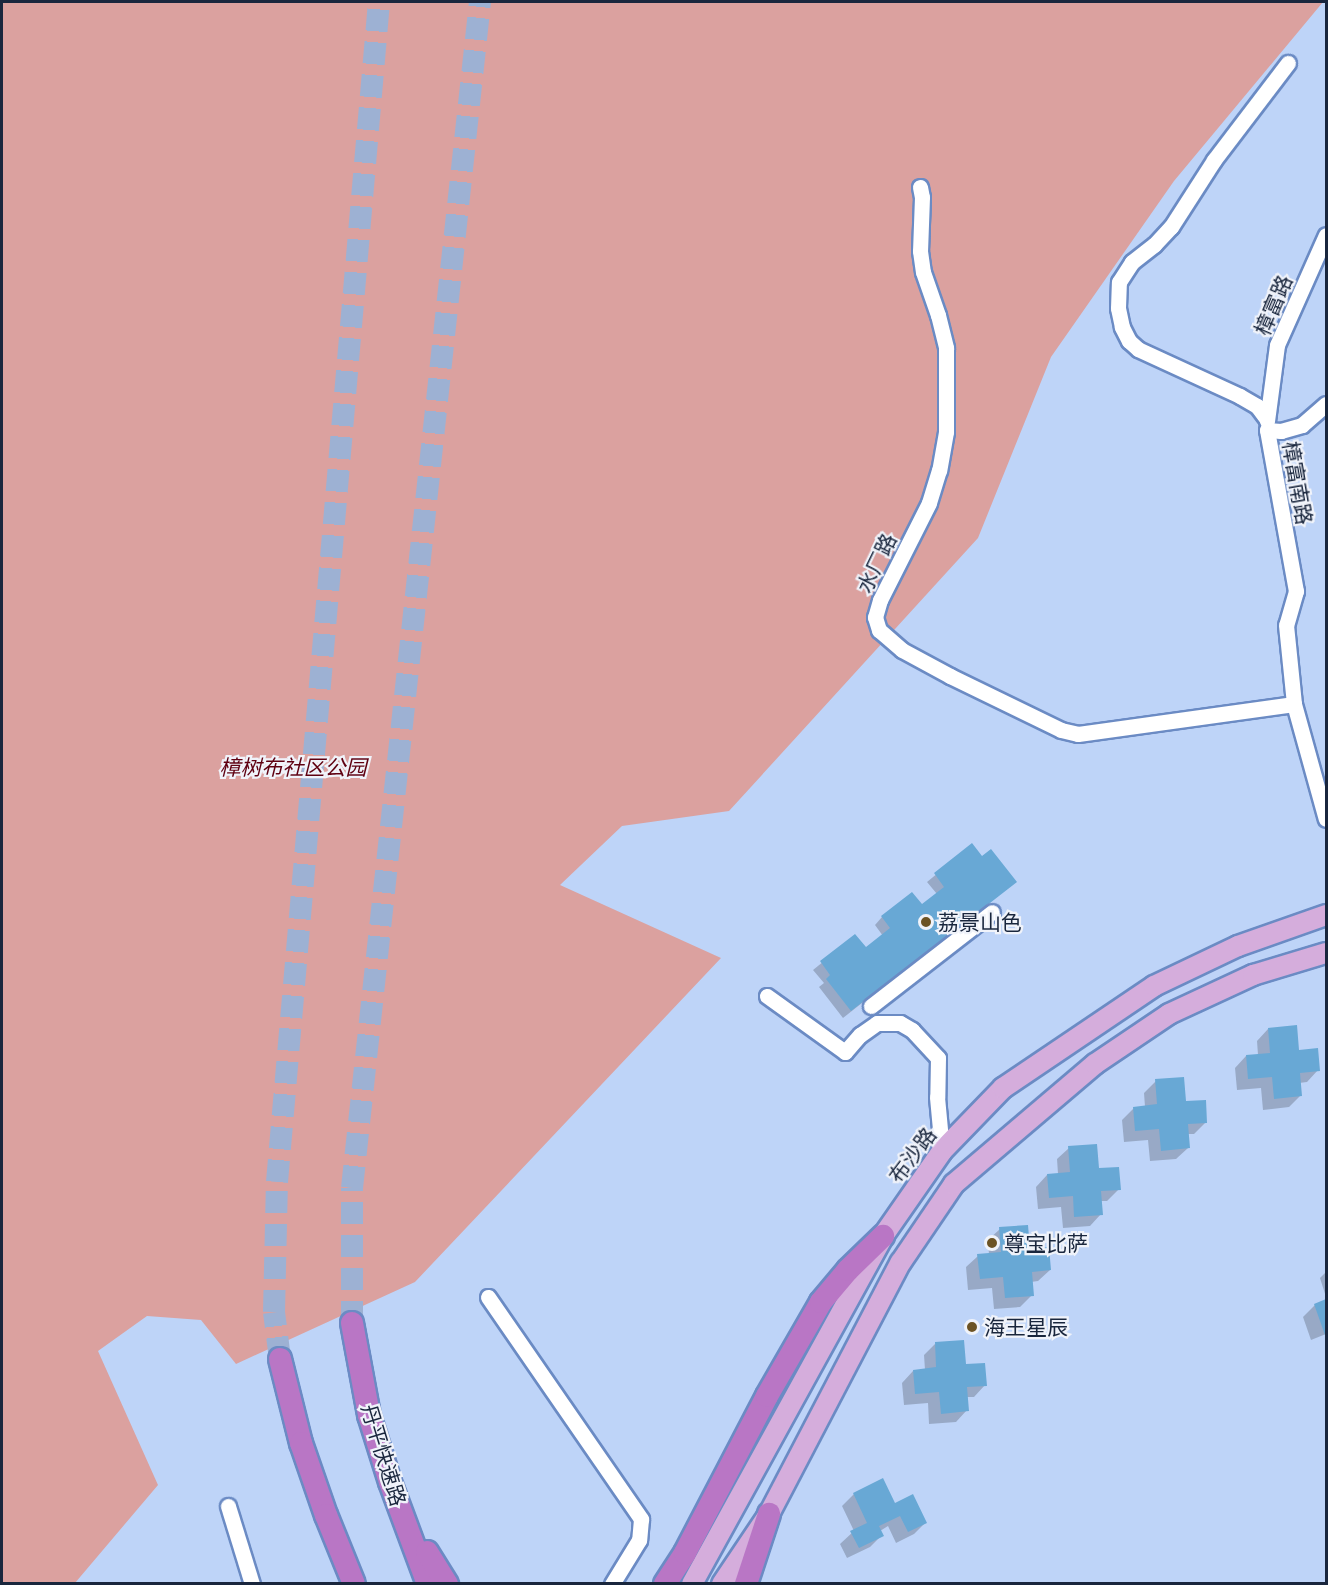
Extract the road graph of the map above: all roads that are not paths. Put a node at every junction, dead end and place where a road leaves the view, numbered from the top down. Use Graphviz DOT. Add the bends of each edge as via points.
graph roads {
  1 [pos="1288,63"];
  2 [pos="920,187"];
  3 [pos="1326,235"];
  4 [pos="1326,404"];
  5 [pos="1267,424"];
  6 [pos="1294,704"];
  7 [pos="1326,819"];
  8 [pos="992,912"];
  9 [pos="1326,915"];
  10 [pos="1238,946"];
  11 [pos="1326,953"];
  12 [pos="1253,975"];
  13 [pos="767,996"];
  14 [pos="871,1006"];
  15 [pos="942,1150"];
  16 [pos="883,1236"];
  17 [pos="488,1297"];
  18 [pos="352,1323"];
  19 [pos="280,1359"];
  20 [pos="301,1443"];
  21 [pos="390,1482"];
  22 [pos="228,1506"];
  23 [pos="769,1514"];
  24 [pos="252,1584"];
  25 [pos="339,1584"];
  26 [pos="354,1584"];
  27 [pos="428,1584"];
  28 [pos="447,1584"];
  29 [pos="612,1584"];
  30 [pos="665,1584"];
  31 [pos="692,1584"];
  32 [pos="722,1584"];
  33 [pos="746,1584"];
  1 -- 5 [label="street" via="1214,160 1171,227 1132,262 1119,282 1122,327 1134,345 1257,406"];
  2 -- 6 [label="street, 水厂路" via="922,261 946,348 946,432 929,503 880,600 875,617 879,630 902,650 950,676 1061,730 1078,734"];
  3 -- 5 [label="street, 樟富路" via="1277,345"];
  4 -- 5 [label="street, 樟富南路" via="1302,425 1281,431"];
  5 -- 6 [label="street, 樟富南路" via="1296,591 1286,625"];
  6 -- 7 [label="street, 樟富南路"];
  8 -- 14 [label="street"];
  9 -- 10 [label="main road, 布沙路"];
  10 -- 12 [label="main road"];
  10 -- 15 [label="main road, 布沙路" via="1154,986 1003,1088"];
  11 -- 12 [label="main road"];
  12 -- 23 [label="main road" via="1169,1014 1095,1064 954,1184 901,1262"];
  13 -- 15 [label="street" via="844,1052 877,1023 900,1023 912,1030 938,1058"];
  15 -- 16 [label="main road, 布沙路"];
  16 -- 30 [label="highway" via="821,1302"];
  16 -- 31 [label="main road, 布沙路"];
  17 -- 29 [label="street" via="640,1519 639,1540"];
  18 -- 21 [label="highway, 丹平快速路" via="369,1415"];
  19 -- 20 [label="highway"];
  20 -- 25 [label="highway" via="317,1520"];
  20 -- 26 [label="highway"];
  21 -- 27 [label="highway, 丹平快速路"];
  21 -- 28 [label="highway"];
  22 -- 24 [label="street"];
  23 -- 32 [label="main road"];
  23 -- 33 [label="highway"];
}
